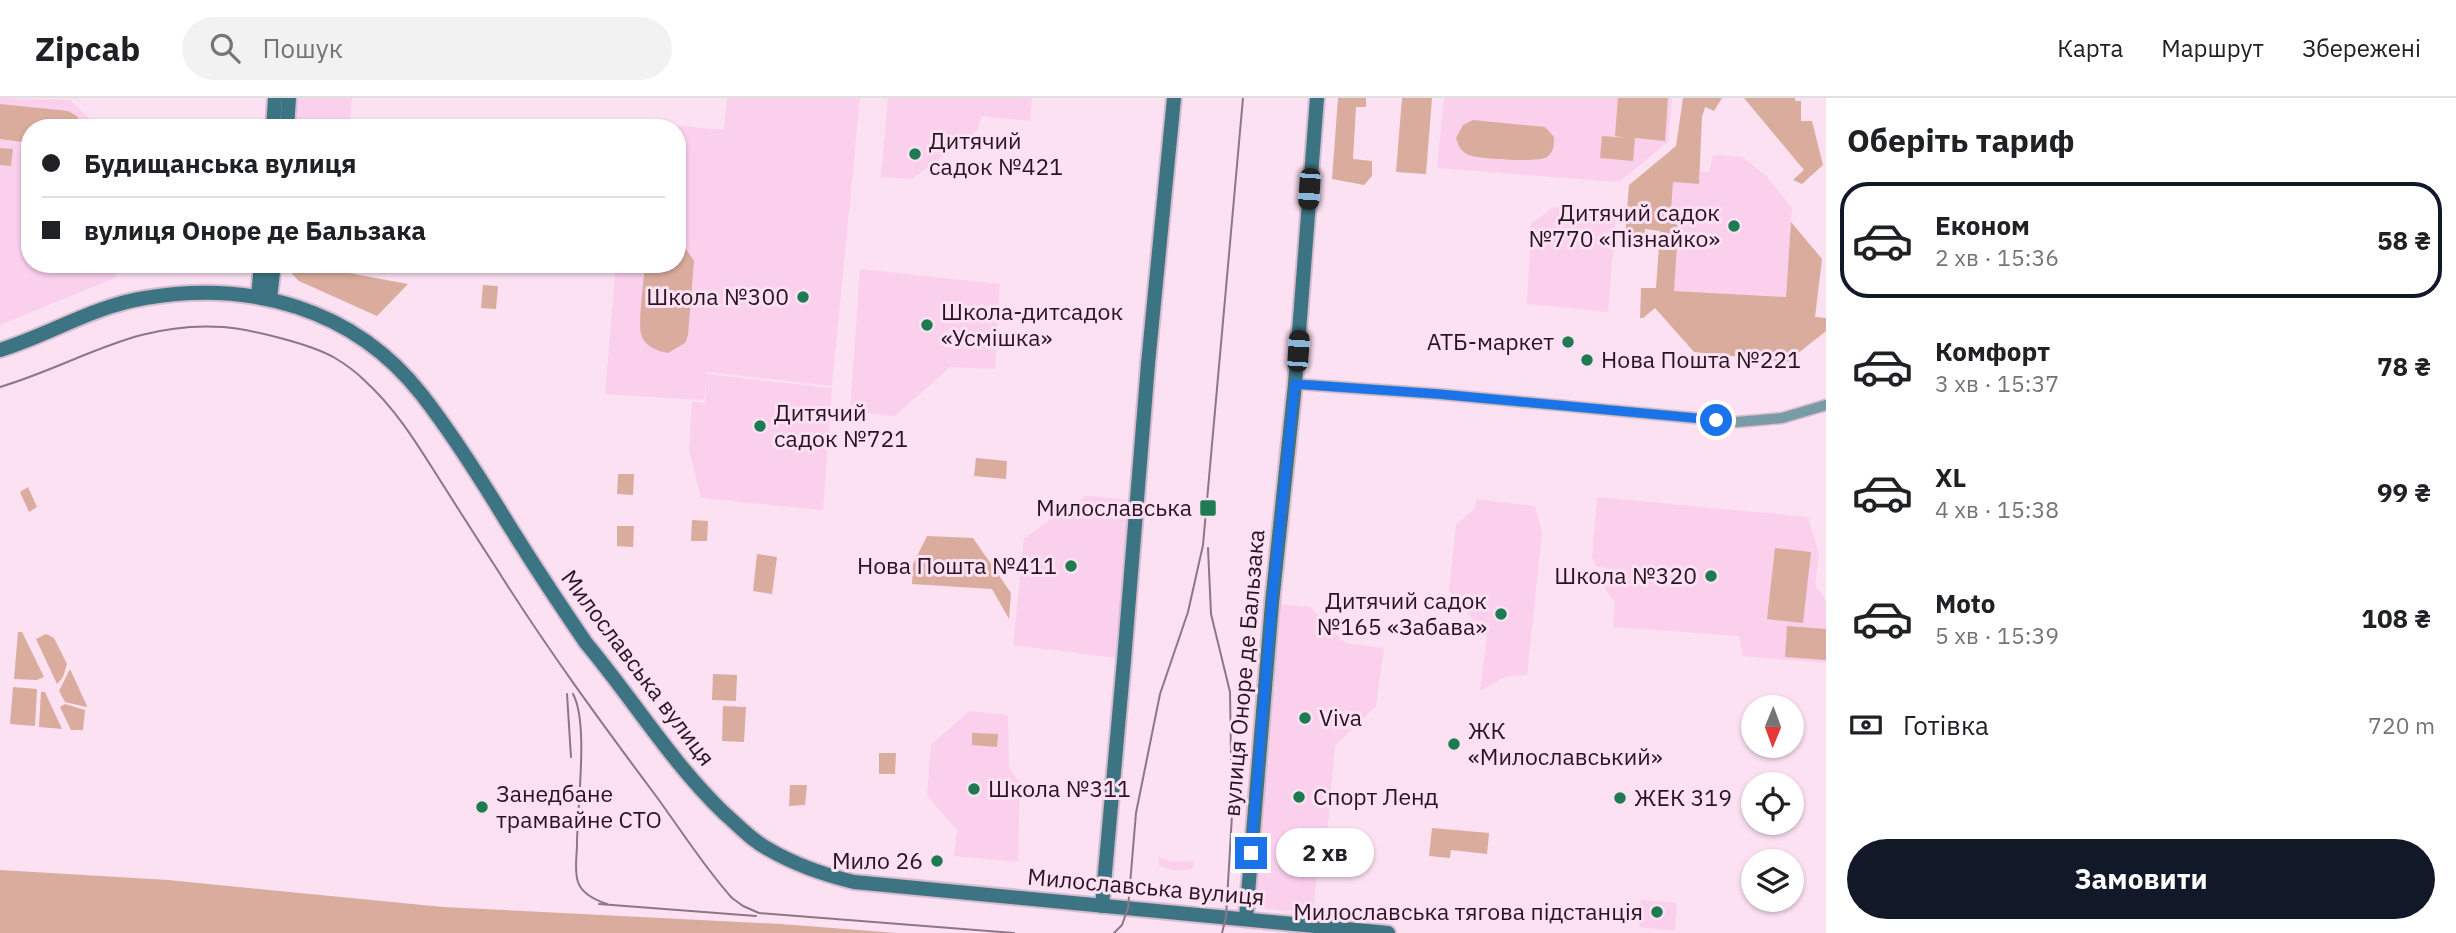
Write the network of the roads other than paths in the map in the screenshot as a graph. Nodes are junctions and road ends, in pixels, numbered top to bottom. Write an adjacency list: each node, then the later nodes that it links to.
1 (275, 98): 5 (street)
2 (289, 98): 6 (street)
3 (1174, 98): 13 (street)
4 (1317, 98): 11 (street, вулиця Оноре де Бальзака)
5 (274, 119)
6 (288, 119)
7 (262, 273): 9 (street)
8 (271, 273): 9 (street)
9 (264, 298): 10 (street, Милославська вулиця); 13 (street, Милославська вулиця)
10 (0, 350)
11 (1295, 384): 12 (street); 14 (street, вулиця Оноре де Бальзака)
12 (1826, 405)
13 (1101, 906): 14 (street, Милославська вулиця)
14 (1246, 918): 15 (street, Милославська вулиця)
15 (1388, 933)

